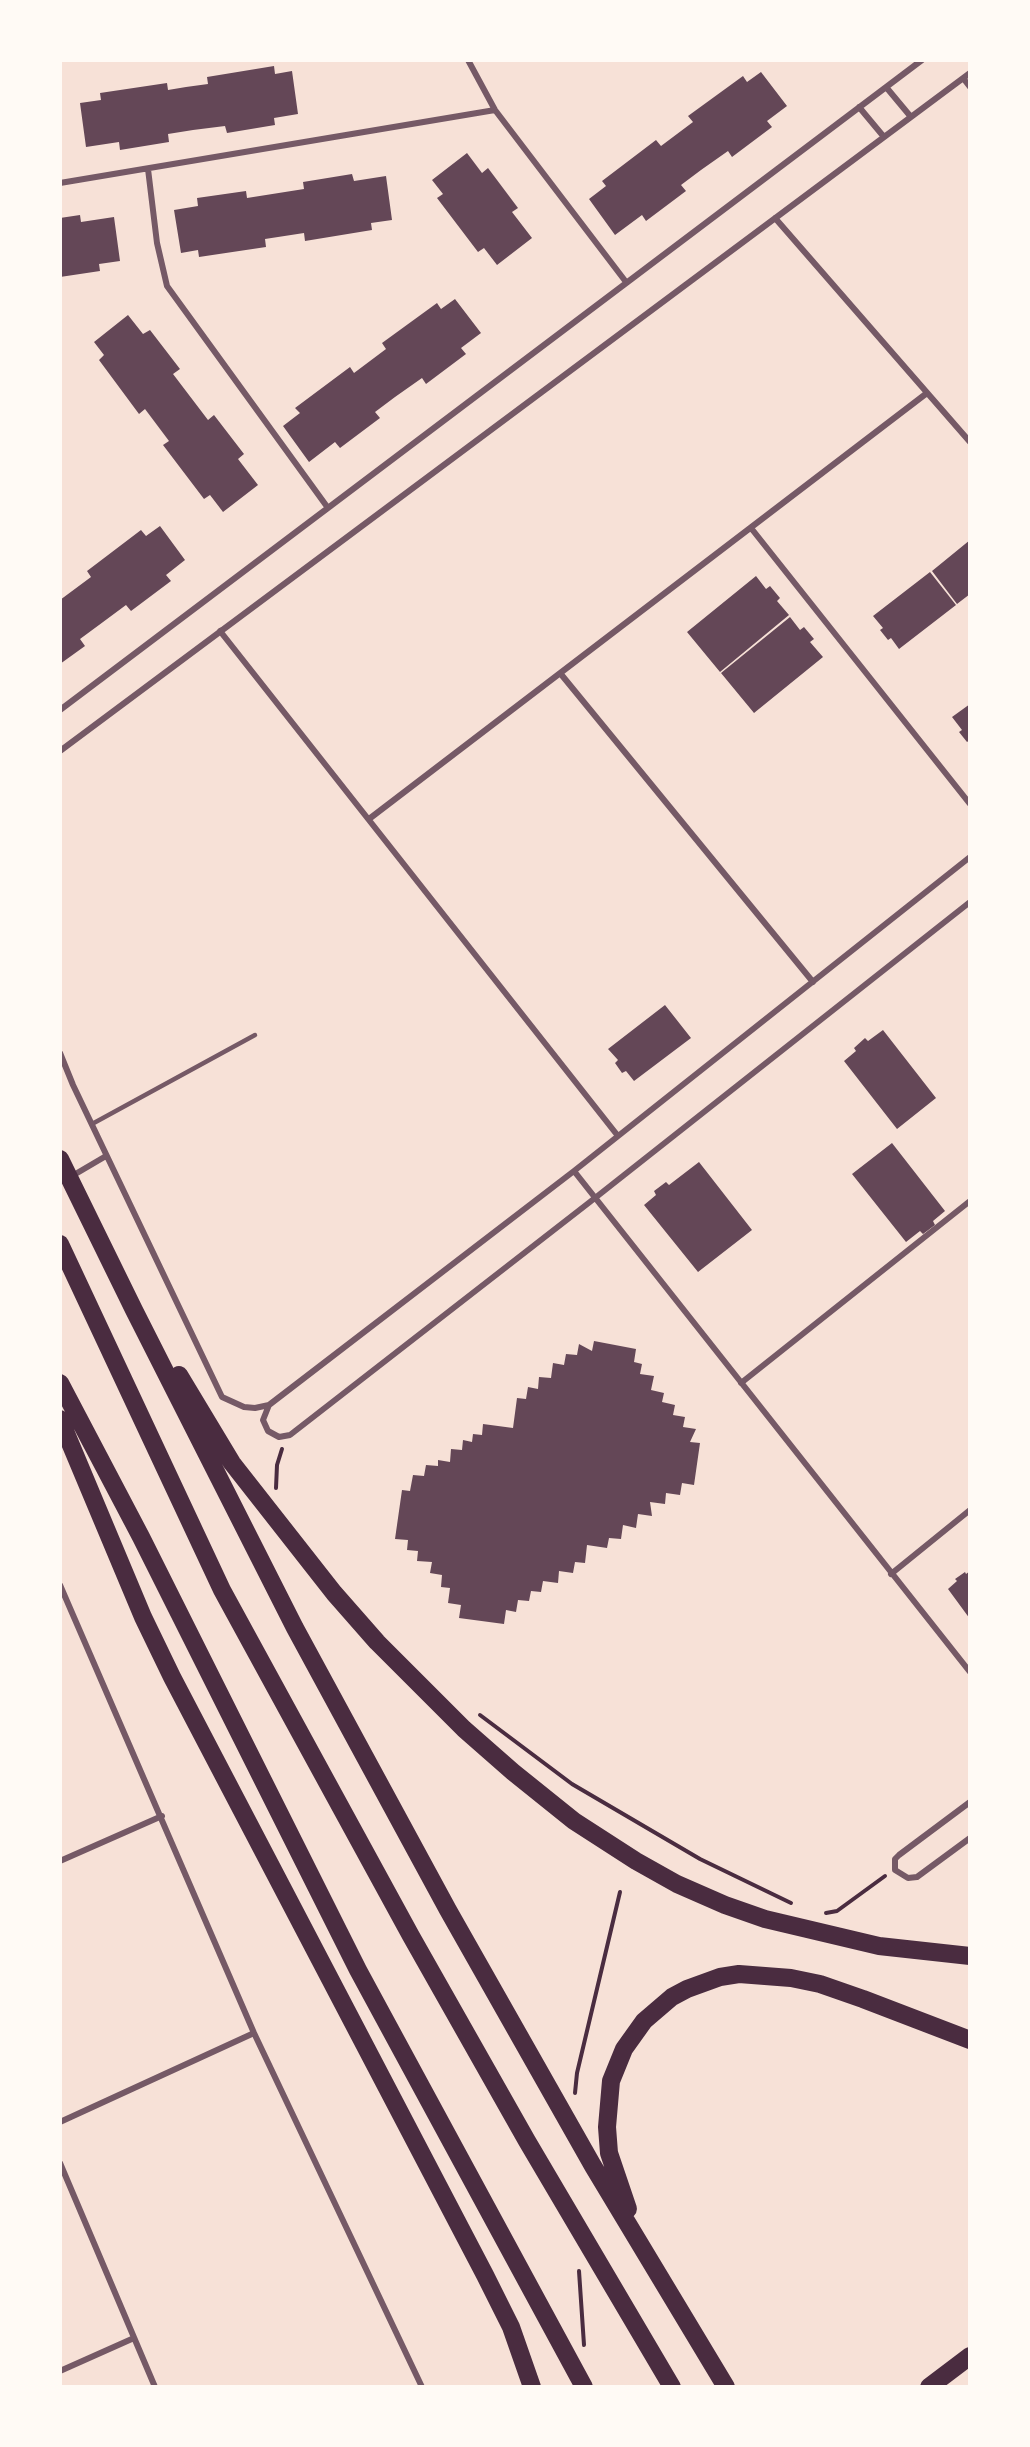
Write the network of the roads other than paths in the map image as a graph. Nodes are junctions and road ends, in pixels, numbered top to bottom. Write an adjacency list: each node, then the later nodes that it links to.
1 (468, 60): 8 (street)
2 (922, 60): 5 (street)
3 (970, 73): 4 (street)
4 (963, 78): 6 (street); 9 (street)
5 (886, 87): 7 (street); 9 (street)
6 (970, 87)
7 (859, 107): 10 (street); 14 (street)
8 (495, 110): 11 (street); 14 (street)
9 (911, 117): 10 (street)
10 (884, 137): 13 (street)
11 (148, 169): 12 (street); 17 (street)
12 (60, 183)
13 (775, 218): 15 (street); 19 (street)
14 (626, 282): 17 (street)
15 (927, 393): 16 (street); 18 (street)
16 (970, 442)
17 (328, 508): 21 (street)
18 (751, 528): 20 (street); 23 (street)
19 (220, 631): 22 (street); 24 (street)
20 (560, 674): 24 (street); 27 (street)
21 (60, 710)
22 (60, 751)
23 (970, 804)
24 (369, 819): 31 (street)
25 (970, 857): 27 (street)
26 (970, 902): 36 (street)
27 (813, 982): 31 (street)
28 (255, 1035): 30 (lane)
29 (60, 1053): 30 (street)
30 (92, 1124): 32 (street)
31 (618, 1136): 34 (street)
32 (106, 1156): 35 (street); 42 (street)
33 (60, 1159): 35 (highway)
34 (574, 1171): 36 (street); 42 (street)
35 (69, 1178): 39 (highway)
36 (595, 1198): 41 (street); 42 (street)
37 (970, 1201): 41 (street)
38 (60, 1244): 65 (highway)
39 (134, 1310): 52 (highway); 57 (highway)
40 (60, 1383): 64 (highway)
41 (741, 1383): 45 (street)
42 (269, 1405)
43 (60, 1419): 63 (highway)
44 (970, 1510): 45 (street)
45 (891, 1574): 47 (street)
46 (60, 1585): 49 (street)
47 (970, 1672)
48 (970, 1802): 50 (street)
49 (162, 1816): 51 (street); 53 (street)
50 (970, 1838)
51 (60, 1861)
52 (970, 1956)
53 (254, 2032): 55 (street); 62 (street)
54 (970, 2040): 57 (highway)
55 (60, 2122)
56 (60, 2163): 58 (street)
57 (649, 2261): 66 (highway)
58 (134, 2338): 60 (street); 61 (street)
59 (970, 2356): 67 (highway)
60 (60, 2371)
61 (155, 2387)
62 (422, 2387)
63 (532, 2387)
64 (584, 2387)
65 (672, 2387)
66 (726, 2387)
67 (929, 2387)

